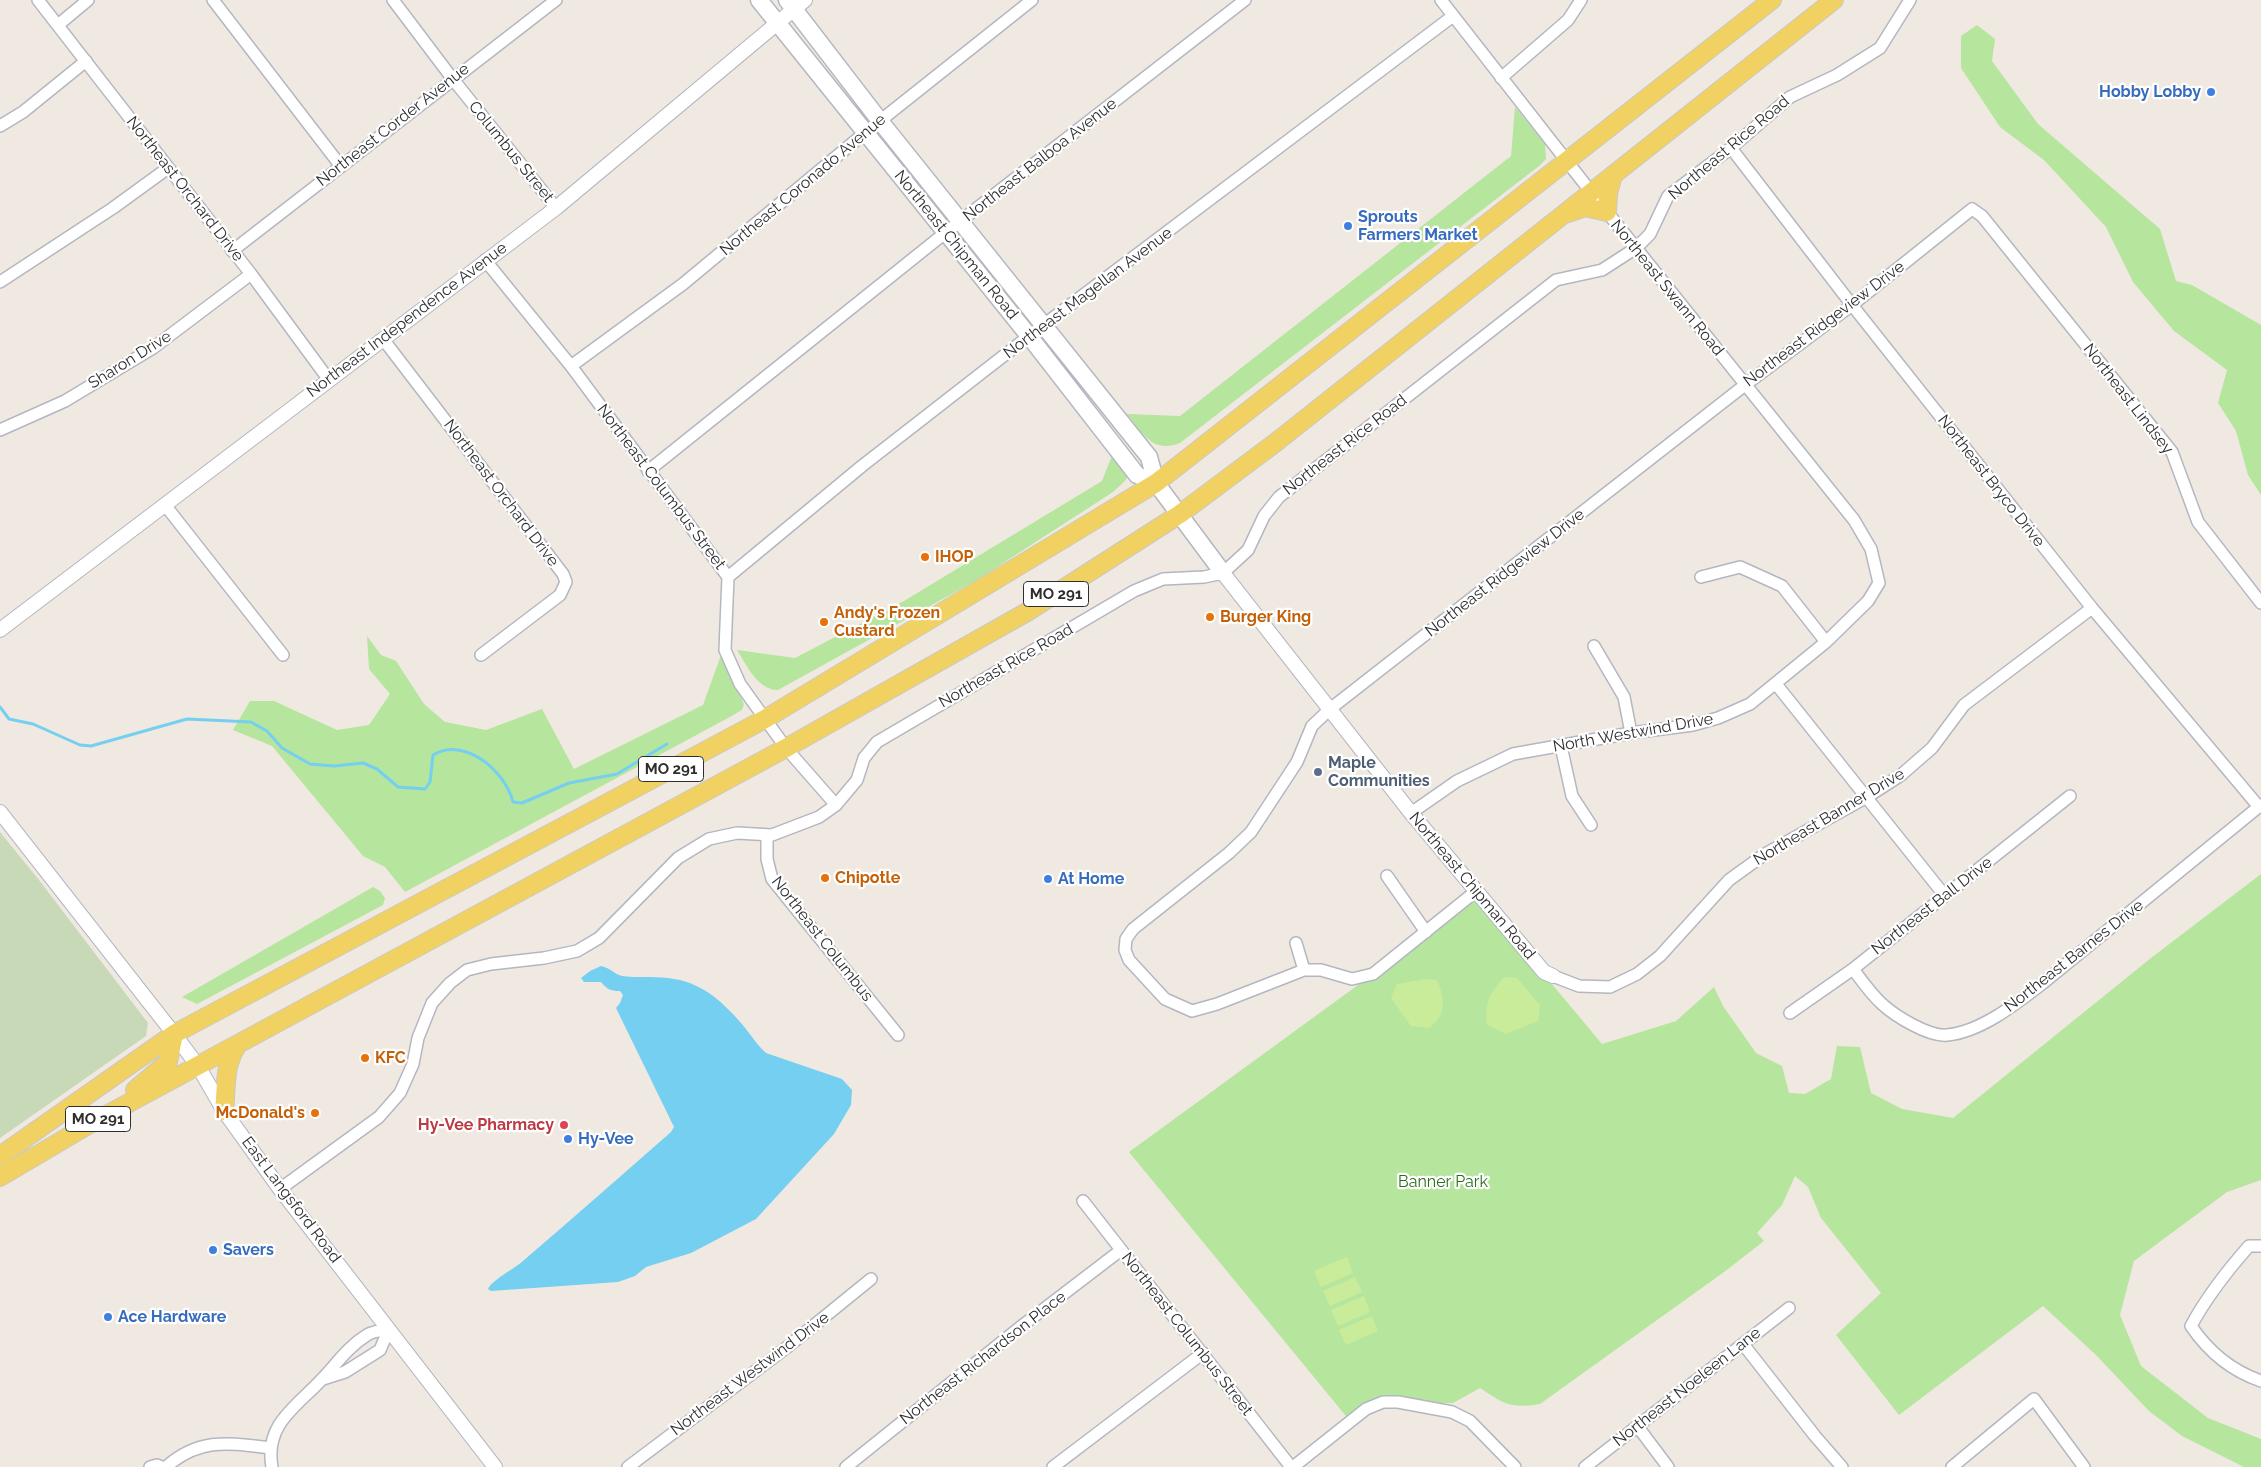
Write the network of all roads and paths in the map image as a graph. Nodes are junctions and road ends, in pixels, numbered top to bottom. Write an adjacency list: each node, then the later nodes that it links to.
1 (38, 0): 17 (street, Northeast Orchard Drive)
2 (88, 0): 17 (street)
3 (213, 0): 26 (street)
4 (393, 0): 19 (street, Columbus Street)
5 (556, 0): 19 (street, Northeast Corder Avenue)
6 (759, 0): 16 (main road, Northeast Chipman Road)
7 (1032, 0): 21 (street, Northeast Coronado Avenue)
8 (1246, 0): 34 (street, Northeast Balboa Avenue)
9 (1441, 0): 15 (street, Northeast Swann Road)
10 (1581, 0): 20 (street)
11 (1772, 0): 25 (main road, MO 291)
12 (1834, 0): 28 (main road, MO 291)
13 (1910, 0): 24 (street, Northeast Rice Road)
14 (796, 3): 16 (street, Northeast Independence Avenue); 21 (main road, Northeast Chipman Road)
15 (1453, 16): 20 (street, Northeast Swann Road); 42 (street, Northeast Magellan Avenue)
16 (776, 22): 23 (main road, Northeast Chipman Road); 30 (street, Northeast Independence Avenue)
17 (58, 25): 18 (street, Northeast Orchard Drive)
18 (86, 61): 22 (street); 27 (street, Northeast Orchard Drive)
19 (452, 78): 26 (street, Northeast Corder Avenue); 30 (street, Columbus Street)
20 (1501, 78): 25 (street, Northeast Swann Road)
21 (880, 120): 23 (street, Northeast Coronado Avenue); 34 (main road, Northeast Chipman Road)
22 (0, 126)
23 (866, 132): 35 (main road, Northeast Chipman Road); 45 (street, Northeast Coronado Avenue)
24 (1732, 148): 36 (street, Northeast Rice Road); 41 (street, Northeast Bryco Drive)
25 (1567, 162): 29 (street, Northeast Swann Road); 52 (main road, MO 291)
26 (340, 166): 37 (street, Northeast Corder Avenue)
27 (168, 168): 37 (street, Northeast Orchard Drive); 40 (street)
28 (1612, 175): 29 (main road, MO 291); 32 (main road)
29 (1591, 192): 32 (street, Northeast Swann Road); 33 (main road, MO 291)
30 (556, 208): 38 (street, Northeast Independence Avenue)
31 (1972, 209): 41 (street, Northeast Ridgeview Drive); 59 (street, Northeast Lindsey)
32 (1607, 212): 33 (main road); 36 (street, Northeast Swann Road)
33 (1563, 214): 54 (main road, MO 291)
34 (960, 222): 35 (street, Northeast Balboa Avenue); 42 (main road, Northeast Chipman Road)
35 (945, 233): 43 (main road, Northeast Chipman Road); 51 (street, Northeast Balboa Avenue)
36 (1636, 248): 47 (street, Northeast Swann Road); 55 (street, Northeast Rice Road)
37 (232, 251): 39 (street, Northeast Orchard Drive)
38 (485, 260): 44 (street, Northeast Independence Avenue); 45 (street, Northeast Columbus Street)
39 (251, 274): 46 (street, Northeast Orchard Drive); 50 (street, Sharon Drive)
40 (0, 282)
41 (1852, 305): 47 (street, Northeast Ridgeview Drive); 60 (street, Northeast Bryco Drive)
42 (1044, 325): 43 (street, Northeast Magellan Avenue); 48 (main road, Northeast Chipman Road)
43 (1029, 336): 49 (main road, Northeast Chipman Road); 56 (street, Northeast Magellan Avenue)
44 (383, 339): 46 (street, Northeast Independence Avenue); 65 (street, Northeast Orchard Drive)
45 (571, 366): 51 (street, Northeast Columbus Street)
46 (329, 380): 53 (street, Northeast Independence Avenue)
47 (1745, 385): 58 (street, Northeast Swann Road); 67 (street, Northeast Ridgeview Drive)
48 (1096, 390): 49 (main road); 52 (main road, Northeast Chipman Road)
49 (1082, 403): 52 (main road, Northeast Chipman Road)
50 (0, 430)
51 (648, 471): 56 (street, Northeast Columbus Street)
52 (1156, 483): 54 (main road, Northeast Chipman Road); 68 (main road, MO 291)
53 (165, 505): 61 (street, Northeast Independence Avenue); 64 (street)
54 (1180, 514): 55 (main road, Northeast Chipman Road); 71 (main road, MO 291)
55 (1223, 573): 67 (street, Northeast Chipman Road); 74 (street, Northeast Rice Road)
56 (728, 577): 68 (street, Northeast Columbus Street)
57 (1701, 577): 62 (street)
58 (1879, 583): 62 (street, North Westwind Drive)
59 (2261, 603)
60 (2092, 608): 73 (street, Northeast Banner Drive); 75 (street, Northeast Bryco Drive)
61 (0, 630)
62 (1826, 642): 66 (street, North Westwind Drive)
63 (1594, 646): 69 (street)
64 (283, 655)
65 (481, 655)
66 (1776, 684): 69 (street, North Westwind Drive); 73 (street)
67 (1330, 710): 77 (street, Northeast Chipman Road); 86 (street, Northeast Ridgeview Drive)
68 (765, 719): 71 (street, Northeast Columbus Street); 89 (main road, MO 291)
69 (1631, 733): 70 (street, North Westwind Drive)
70 (1561, 746): 77 (street, North Westwind Drive); 78 (street)
71 (786, 748): 74 (street, Northeast Columbus Street); 91 (main road, MO 291)
72 (2070, 796): 82 (street, Northeast Ball Drive)
73 (1867, 797): 82 (street); 87 (street, Northeast Banner Drive)
74 (836, 805): 79 (street, Northeast Rice Road)
75 (2260, 806): 85 (street, Northeast Barnes Drive)
76 (0, 812): 89 (street, East Langsford Road)
77 (1411, 813): 81 (street, Northeast Chipman Road)
78 (1591, 825)
79 (768, 835): 90 (street, Northeast Columbus); 97 (street, Northeast Rice Road)
80 (1387, 876): 83 (street)
81 (1475, 892): 83 (street); 87 (street, Northeast Chipman Road)
82 (1945, 896): 85 (street, Northeast Ball Drive)
83 (1426, 932): 86 (street)
84 (1296, 944): 86 (street)
85 (1853, 969): 88 (street, Northeast Ball Drive)
86 (1304, 970)
87 (1553, 976)
88 (1790, 1013)
89 (174, 1034): 92 (street, East Langsford Road); 94 (main road); 95 (main road, MO 291)
90 (898, 1035)
91 (238, 1044): 92 (main road, MO 291); 93 (main road)
92 (198, 1066): 93 (street, East Langsford Road); 94 (main road, MO 291)
93 (224, 1112): 97 (street, East Langsford Road)
94 (88, 1125): 96 (main road, MO 291)
95 (0, 1156)
96 (0, 1177)
97 (280, 1189): 103 (street, East Langsford Road)
98 (1083, 1201): 100 (street, Northeast Columbus Street)
99 (2261, 1246): 107 (street)
100 (1121, 1250): 105 (street, Northeast Columbus Street); 116 (street, Northeast Richardson Place)
101 (871, 1279): 115 (street, Northeast Westwind Drive)
102 (1789, 1308): 104 (street, Northeast Noeleen Lane)
103 (389, 1329): 106 (street); 106 (street); 114 (street, East Langsford Road)
104 (1743, 1344): 108 (street, Northeast Noeleen Lane); 122 (street)
105 (1203, 1353): 117 (street); 118 (street, Northeast Columbus Street)
106 (323, 1378): 109 (street)
107 (2261, 1380)
108 (1638, 1427): 120 (street, Northeast Noeleen Lane); 121 (street)
109 (270, 1448): 112 (street); 113 (street)
110 (150, 1467): 111 (street)
111 (162, 1467)
112 (166, 1467)
113 (272, 1467)
114 (495, 1467)
115 (628, 1467)
116 (846, 1467)
117 (1053, 1467)
118 (1292, 1467): 119 (street)
119 (1515, 1467)
120 (1585, 1467)
121 (1668, 1467)
122 (1842, 1467)
123 (1952, 1467): 124 (street)
124 (2084, 1467)

